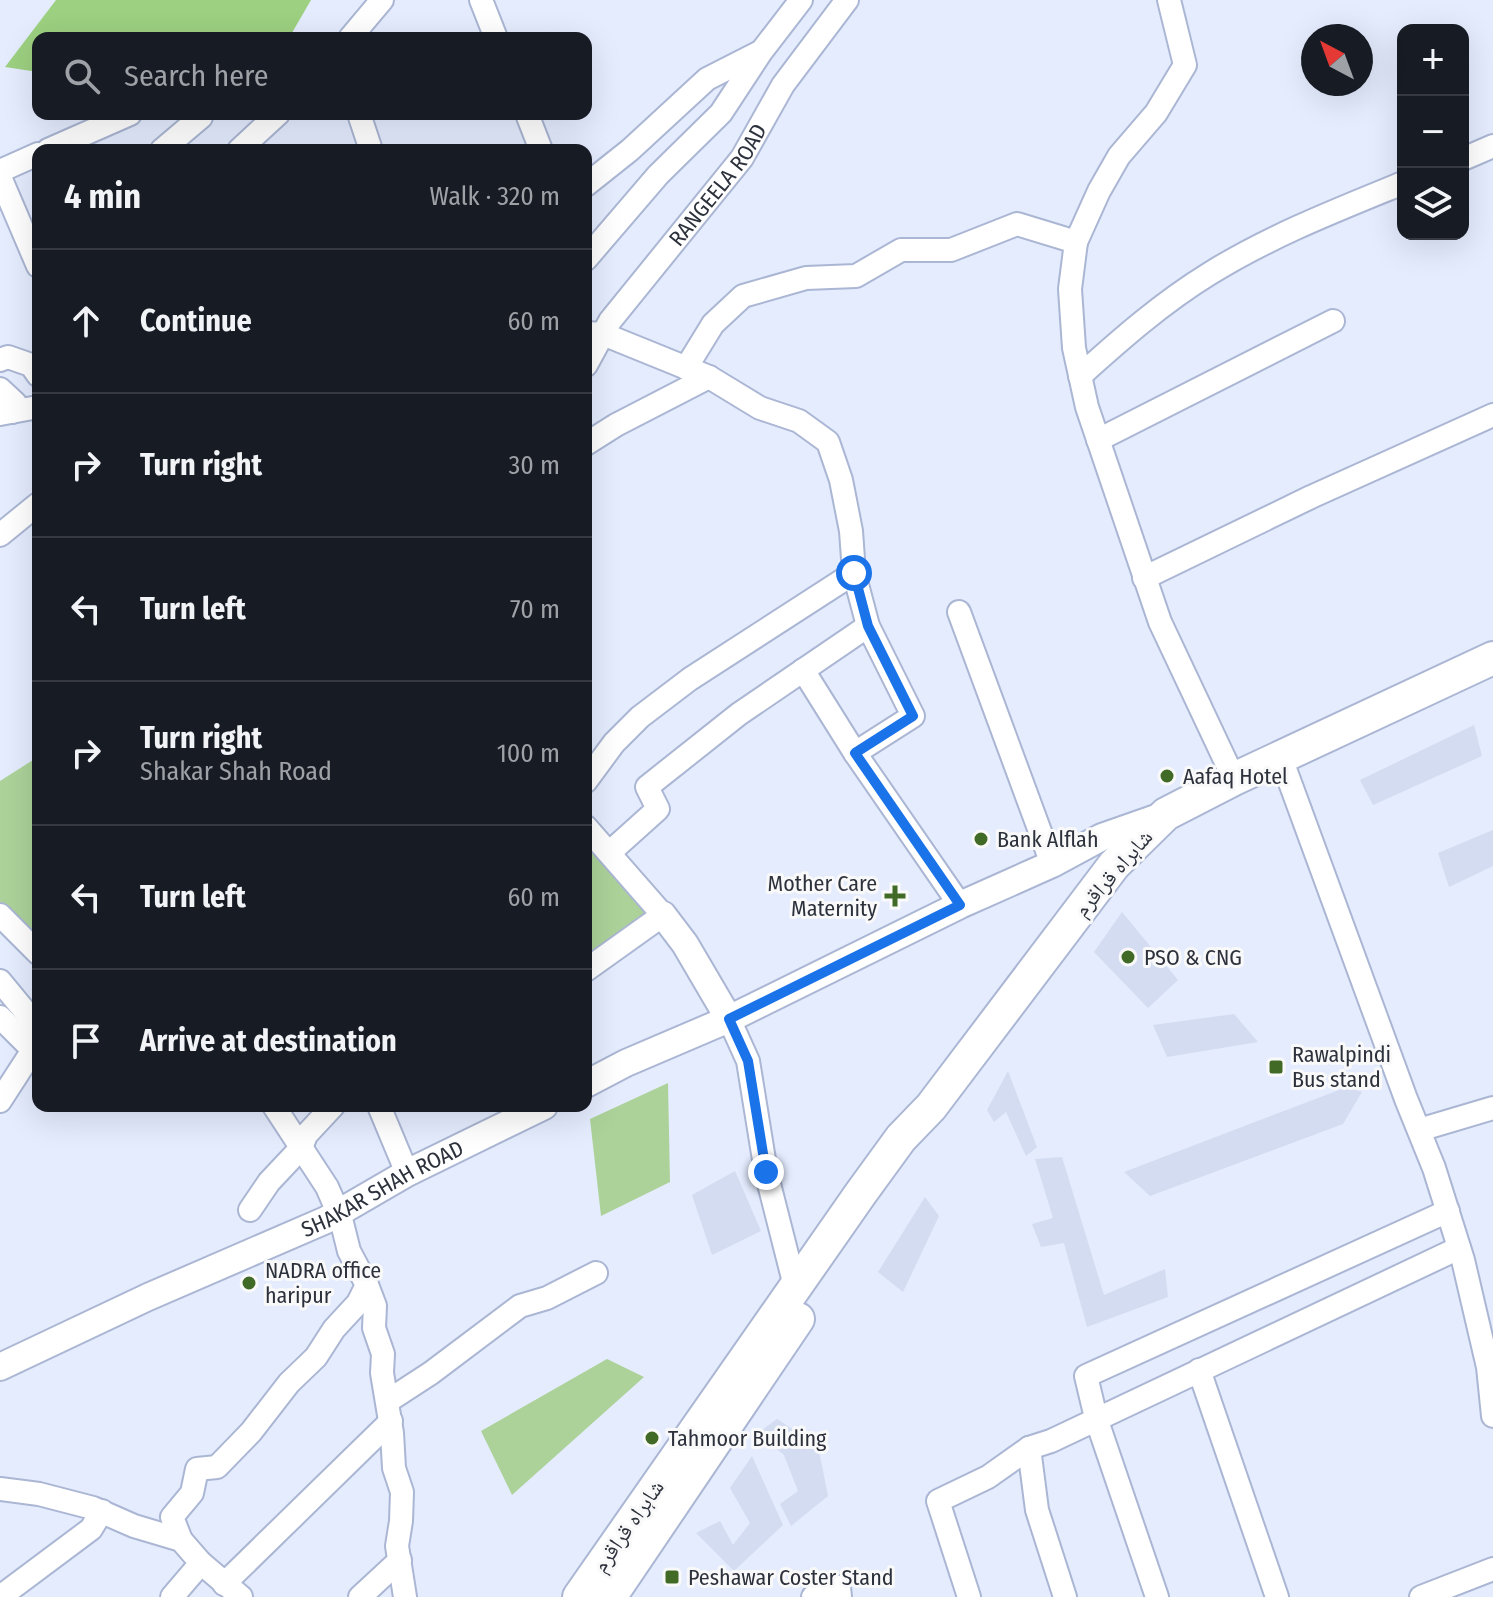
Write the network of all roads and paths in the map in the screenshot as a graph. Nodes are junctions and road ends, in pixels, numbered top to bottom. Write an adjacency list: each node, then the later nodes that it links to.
1 (382, 0): 6 (street)
2 (481, 0): 7 (street)
3 (801, 0): 8 (street)
4 (847, 0): 30 (street, RANGEELA ROAD)
5 (1169, 0): 27 (street)
6 (355, 32)
7 (494, 32)
8 (761, 52): 23 (street); 28 (street)
9 (116, 120): 14 (street)
10 (197, 120): 15 (street)
11 (272, 120): 16 (street)
12 (361, 120): 17 (street)
13 (529, 120): 18 (street)
14 (62, 144)
15 (169, 144)
16 (246, 144)
17 (369, 144)
18 (539, 144)
19 (1493, 146): 20 (street)
20 (1469, 156)
21 (32, 157): 22 (street)
22 (0, 174): 25 (street)
23 (592, 180)
24 (1397, 186): 34 (street)
25 (5, 199): 26 (street)
26 (28, 218)
27 (1076, 242): 33 (street); 34 (street)
28 (592, 252)
29 (1333, 321): 41 (street)
30 (594, 334): 33 (street)
31 (0, 360): 32 (street)
32 (32, 366)
33 (686, 368): 35 (street)
34 (1080, 376): 41 (street)
35 (709, 377): 40 (street); 44 (street)
36 (0, 389): 38 (street)
37 (32, 408): 38 (street)
38 (6, 413)
39 (1493, 415): 45 (street)
40 (592, 440)
41 (1098, 440): 45 (street)
42 (32, 509): 43 (street)
43 (0, 535)
44 (854, 573): 47 (street); 52 (street)
45 (1144, 578): 53 (street)
46 (959, 612): 57 (street)
47 (868, 626): 49 (street); 50 (street)
48 (1493, 658): 51 (highway, شاہراہ قراقرم)
49 (803, 670): 50 (street); 56 (street)
50 (855, 753): 58 (street)
51 (1281, 758): 53 (highway, شاہراہ قراقرم); 75 (street)
52 (592, 773)
53 (1234, 779): 54 (highway, شاہراہ قراقرم)
54 (1166, 814): 57 (main road); 69 (highway, شاہراہ قراقرم)
55 (592, 834): 56 (street)
56 (609, 853): 60 (street)
57 (1052, 864): 58 (main road)
58 (960, 905): 65 (main road)
59 (0, 915): 61 (street)
60 (663, 915): 62 (street); 65 (main road)
61 (32, 947)
62 (592, 966)
63 (0, 981): 66 (street)
64 (0, 1017): 67 (street)
65 (729, 1019): 68 (main road); 84 (street)
66 (32, 1020)
67 (16, 1073)
68 (592, 1081)
69 (931, 1107): 84 (highway, شاہراہ قراقرم); 103 (highway, شاہراہ قراقرم)
70 (1493, 1108): 75 (street)
71 (278, 1112): 76 (street)
72 (327, 1112): 76 (street)
73 (382, 1112): 77 (street)
74 (532, 1112): 77 (main road, SHAKAR SHAH ROAD)
75 (1419, 1130): 79 (street)
76 (301, 1148): 78 (street); 80 (street)
77 (407, 1173): 80 (main road, SHAKAR SHAH ROAD)
78 (250, 1210)
79 (1448, 1211): 81 (street); 89 (street)
80 (339, 1213): 83 (street); 85 (main road, SHAKAR SHAH ROAD)
81 (1459, 1248): 86 (street); 88 (street)
82 (596, 1273): 87 (street)
83 (367, 1285): 87 (street); 93 (street)
84 (795, 1286): 102 (highway, شاہراہ قراقرم)
85 (0, 1367)
86 (1199, 1370): 89 (street); 109 (street)
87 (389, 1411): 94 (street); 97 (street)
88 (1493, 1416)
89 (1096, 1418): 90 (street); 108 (street)
90 (1029, 1448): 106 (street); 107 (street)
91 (0, 1489): 92 (street)
92 (102, 1511): 93 (street); 98 (street)
93 (181, 1540): 95 (street)
94 (400, 1560): 100 (street); 101 (street)
95 (201, 1563): 97 (street); 99 (street)
96 (1493, 1569): 110 (street)
97 (233, 1591)
98 (0, 1597)
99 (172, 1597)
100 (360, 1597)
101 (405, 1597)
102 (579, 1597)
103 (610, 1597)
104 (813, 1597): 105 (street)
105 (840, 1597)
106 (969, 1597)
107 (1065, 1597)
108 (1157, 1597)
109 (1277, 1597)
110 (1421, 1597)

